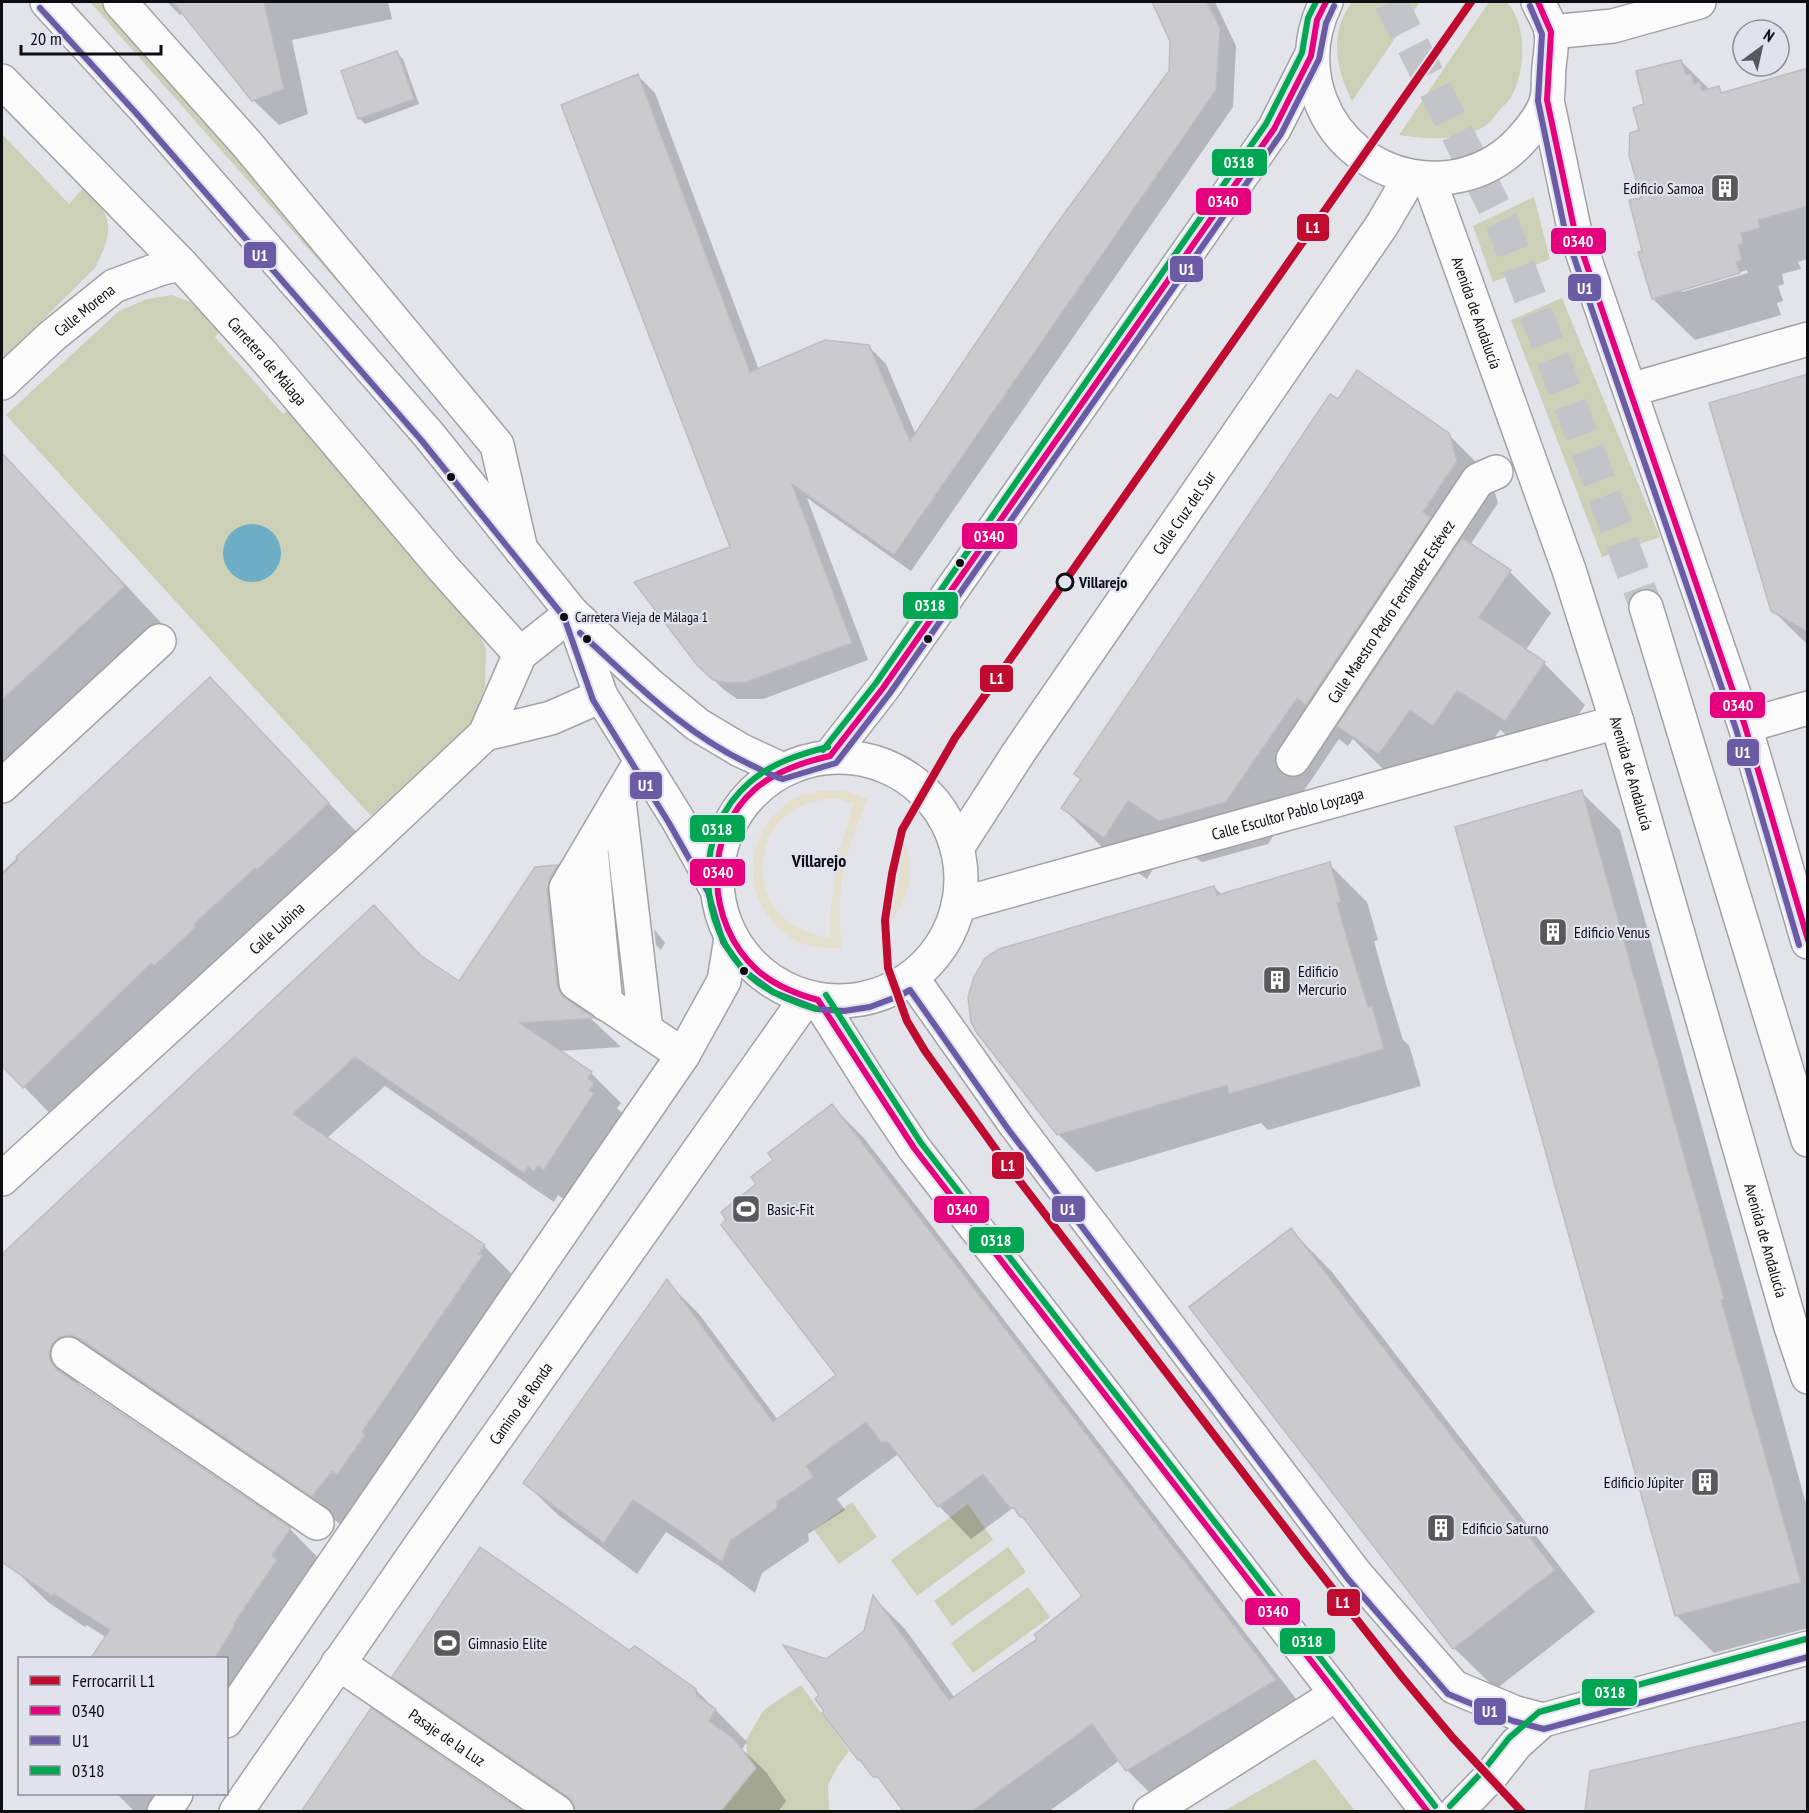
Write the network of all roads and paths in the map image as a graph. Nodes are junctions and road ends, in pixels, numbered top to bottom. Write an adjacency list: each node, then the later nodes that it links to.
1 (47, 2): 17 (main road)
2 (120, 2): 17 (main road)
3 (1538, 2): 7 (main road)
4 (1699, 2): 6 (main road)
5 (1317, 8): 8 (main road)
6 (1648, 10): 7 (main road)
7 (1551, 32): 10 (main road)
8 (1311, 56): 11 (main road); 27 (main road)
9 (2, 81): 12 (main road, Carretera de Málaga)
10 (1547, 100): 11 (main road); 15 (main road)
11 (1419, 178): 24 (main road, Avenida de Andalucía); 33 (main road, Calle Cruz del Sur)
12 (181, 264): 14 (main road, Calle Morena); 21 (main road, Carretera de Málaga)
13 (1808, 339): 15 (main road)
14 (2, 384)
15 (1630, 390): 25 (main road)
16 (1496, 472): 28 (main road, Calle Maestro Pedro Fernández Estévez)
17 (521, 550): 19 (main road)
18 (1646, 607): 42 (main road)
19 (572, 613): 21 (main road); 22 (main road); 30 (main road)
20 (159, 640): 31 (main road)
21 (520, 654): 26 (main road, Calle Lubina)
22 (600, 696): 26 (main road); 29 (main road)
23 (1808, 708): 25 (main road)
24 (1617, 722): 35 (main road, Calle Escultor Pablo Loyzaga); 45 (main road, Avenida de Andalucía)
25 (1745, 726): 37 (main road)
26 (485, 734): 43 (main road, Calle Lubina)
27 (830, 756): 30 (main road); 33 (main road)
28 (1293, 759)
29 (641, 761): 32 (main road); 34 (main road)
30 (783, 770): 34 (main road)
31 (2, 786)
32 (619, 801): 40 (main road); 40 (main road)
33 (957, 848): 35 (main road)
34 (716, 888): 36 (main road)
35 (958, 905): 38 (main road)
36 (731, 938): 39 (main road); 41 (main road)
37 (1808, 942)
38 (912, 978): 39 (main road); 51 (main road)
39 (812, 999): 48 (main road, Camino de Ronda); 49 (main road)
40 (646, 1030): 41 (main road)
41 (684, 1055): 50 (main road)
42 (1808, 1140)
43 (2, 1179)
44 (68, 1354): 46 (main road)
45 (1808, 1377)
46 (317, 1523)
47 (1808, 1648): 51 (main road)
48 (338, 1663): 54 (main road, Camino de Ronda); 55 (main road, Pasaje de la Luz)
49 (1337, 1694): 56 (main road); 57 (main road)
50 (228, 1718)
51 (1544, 1720): 58 (main road)
52 (175, 1795): 53 (main road)
53 (164, 1812)
54 (236, 1812)
55 (557, 1812)
56 (1150, 1812)
57 (1428, 1812)
58 (1456, 1812)

